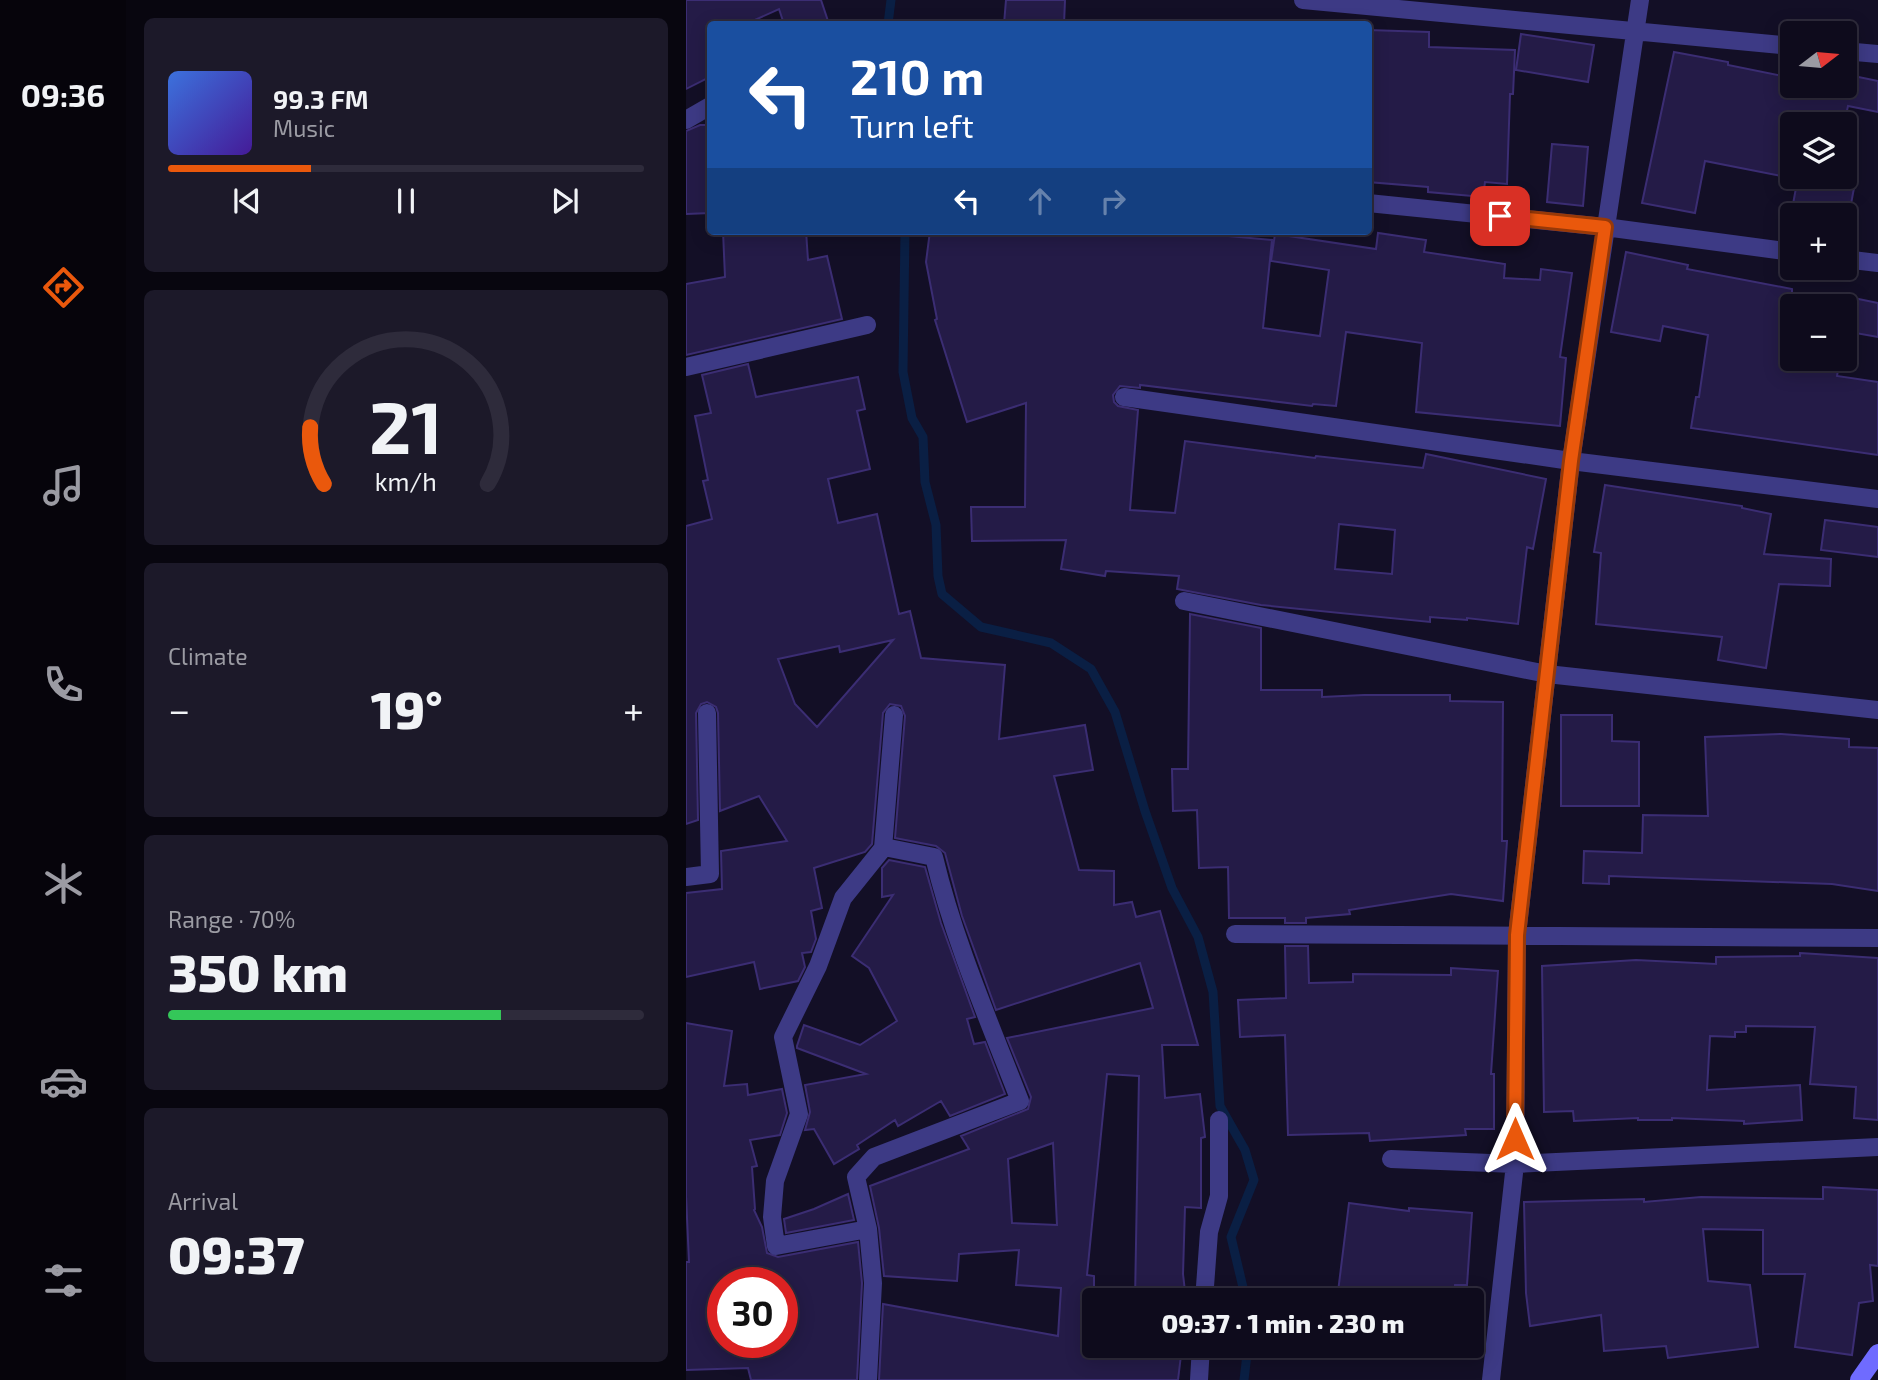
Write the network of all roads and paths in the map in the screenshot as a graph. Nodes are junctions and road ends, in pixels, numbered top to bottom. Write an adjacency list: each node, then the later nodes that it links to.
1 (1303, 0): 3 (street)
2 (1640, 0): 3 (street)
3 (1636, 30): 4 (street); 10 (street)
4 (1780, 45)
5 (1857, 52): 6 (street)
6 (1878, 54)
7 (707, 108): 8 (street)
8 (686, 120)
9 (1372, 203): 10 (street)
10 (1605, 227): 11 (street); 17 (street)
11 (1780, 250)
12 (1857, 261): 13 (street)
13 (1878, 263)
14 (867, 325): 15 (street)
15 (686, 367)
16 (1124, 397): 17 (street)
17 (1571, 461): 18 (street); 20 (street)
18 (1878, 499)
19 (1184, 601): 20 (street)
20 (1547, 674): 21 (street); 27 (street)
21 (1878, 710)
22 (707, 713): 25 (street)
23 (894, 715): 24 (street)
24 (883, 848): 33 (street); 33 (street)
25 (686, 877)
26 (1235, 934): 27 (street)
27 (1517, 935): 28 (street); 32 (street)
28 (1878, 938)
29 (1219, 1120): 34 (street)
30 (1878, 1147): 32 (street)
31 (1391, 1159): 32 (street)
32 (1515, 1164): 39 (street)
33 (868, 1229): 37 (street)
34 (1205, 1288)
35 (1878, 1353): 40 (street)
36 (1200, 1358): 38 (street)
37 (868, 1380)
38 (1199, 1380)
39 (1491, 1380)
40 (1859, 1380)

